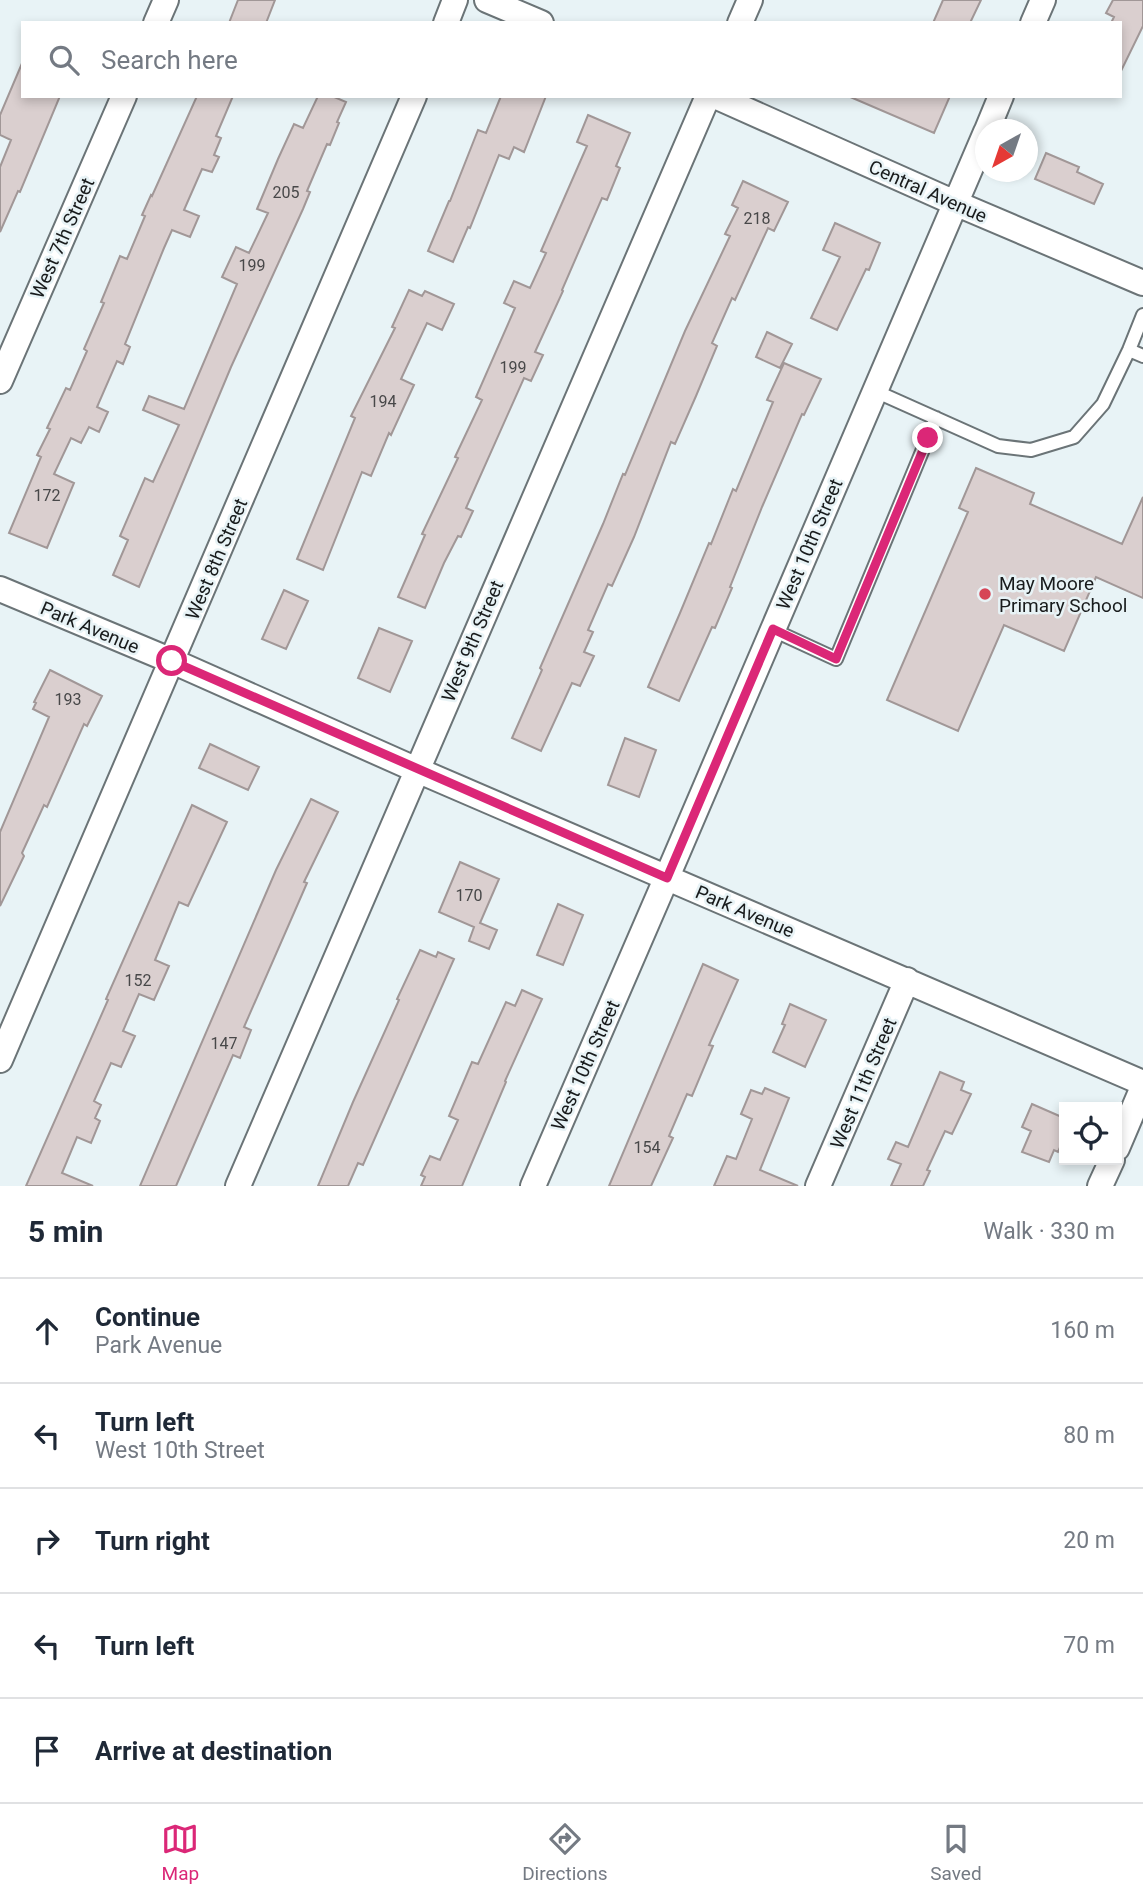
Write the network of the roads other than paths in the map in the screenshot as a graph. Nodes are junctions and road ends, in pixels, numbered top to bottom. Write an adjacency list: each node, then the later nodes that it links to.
1 (166, 0): 6 (street)
2 (456, 0): 7 (street)
3 (487, 0): 8 (street)
4 (750, 0): 9 (street)
5 (1043, 0): 10 (street)
6 (157, 21)
7 (447, 21)
8 (536, 21)
9 (741, 21)
10 (1034, 21)
11 (123, 98): 23 (street, West 7th Street)
12 (413, 98): 28 (street, West 8th Street)
13 (707, 98): 29 (street, West 9th Street)
14 (719, 98): 18 (street, Central Avenue)
15 (1000, 98): 16 (street, West 10th Street)
16 (991, 119)
17 (975, 156): 18 (street, West 10th Street)
18 (954, 204): 19 (street, Central Avenue); 24 (street, West 10th Street)
19 (1143, 283)
20 (1143, 315): 21 (lane)
21 (1129, 350): 22 (lane); 25 (lane)
22 (1143, 356)
23 (0, 381)
24 (875, 391): 25 (lane); 27 (street, West 10th Street)
25 (936, 418): 27 (lane)
26 (0, 589): 28 (street, Park Avenue)
27 (773, 629): 30 (street, West 10th Street)
28 (172, 661): 29 (street, Park Avenue); 32 (street, West 8th Street)
29 (417, 769): 30 (street, Park Avenue); 36 (street, West 9th Street)
30 (667, 878): 31 (street, Park Avenue); 37 (street, West 10th Street)
31 (907, 980): 33 (street, Park Avenue); 38 (street, West 11th Street)
32 (0, 1060)
33 (1143, 1085): 34 (street)
34 (1122, 1136)
35 (1110, 1165): 39 (street)
36 (238, 1186)
37 (533, 1186)
38 (818, 1186)
39 (1100, 1186)

